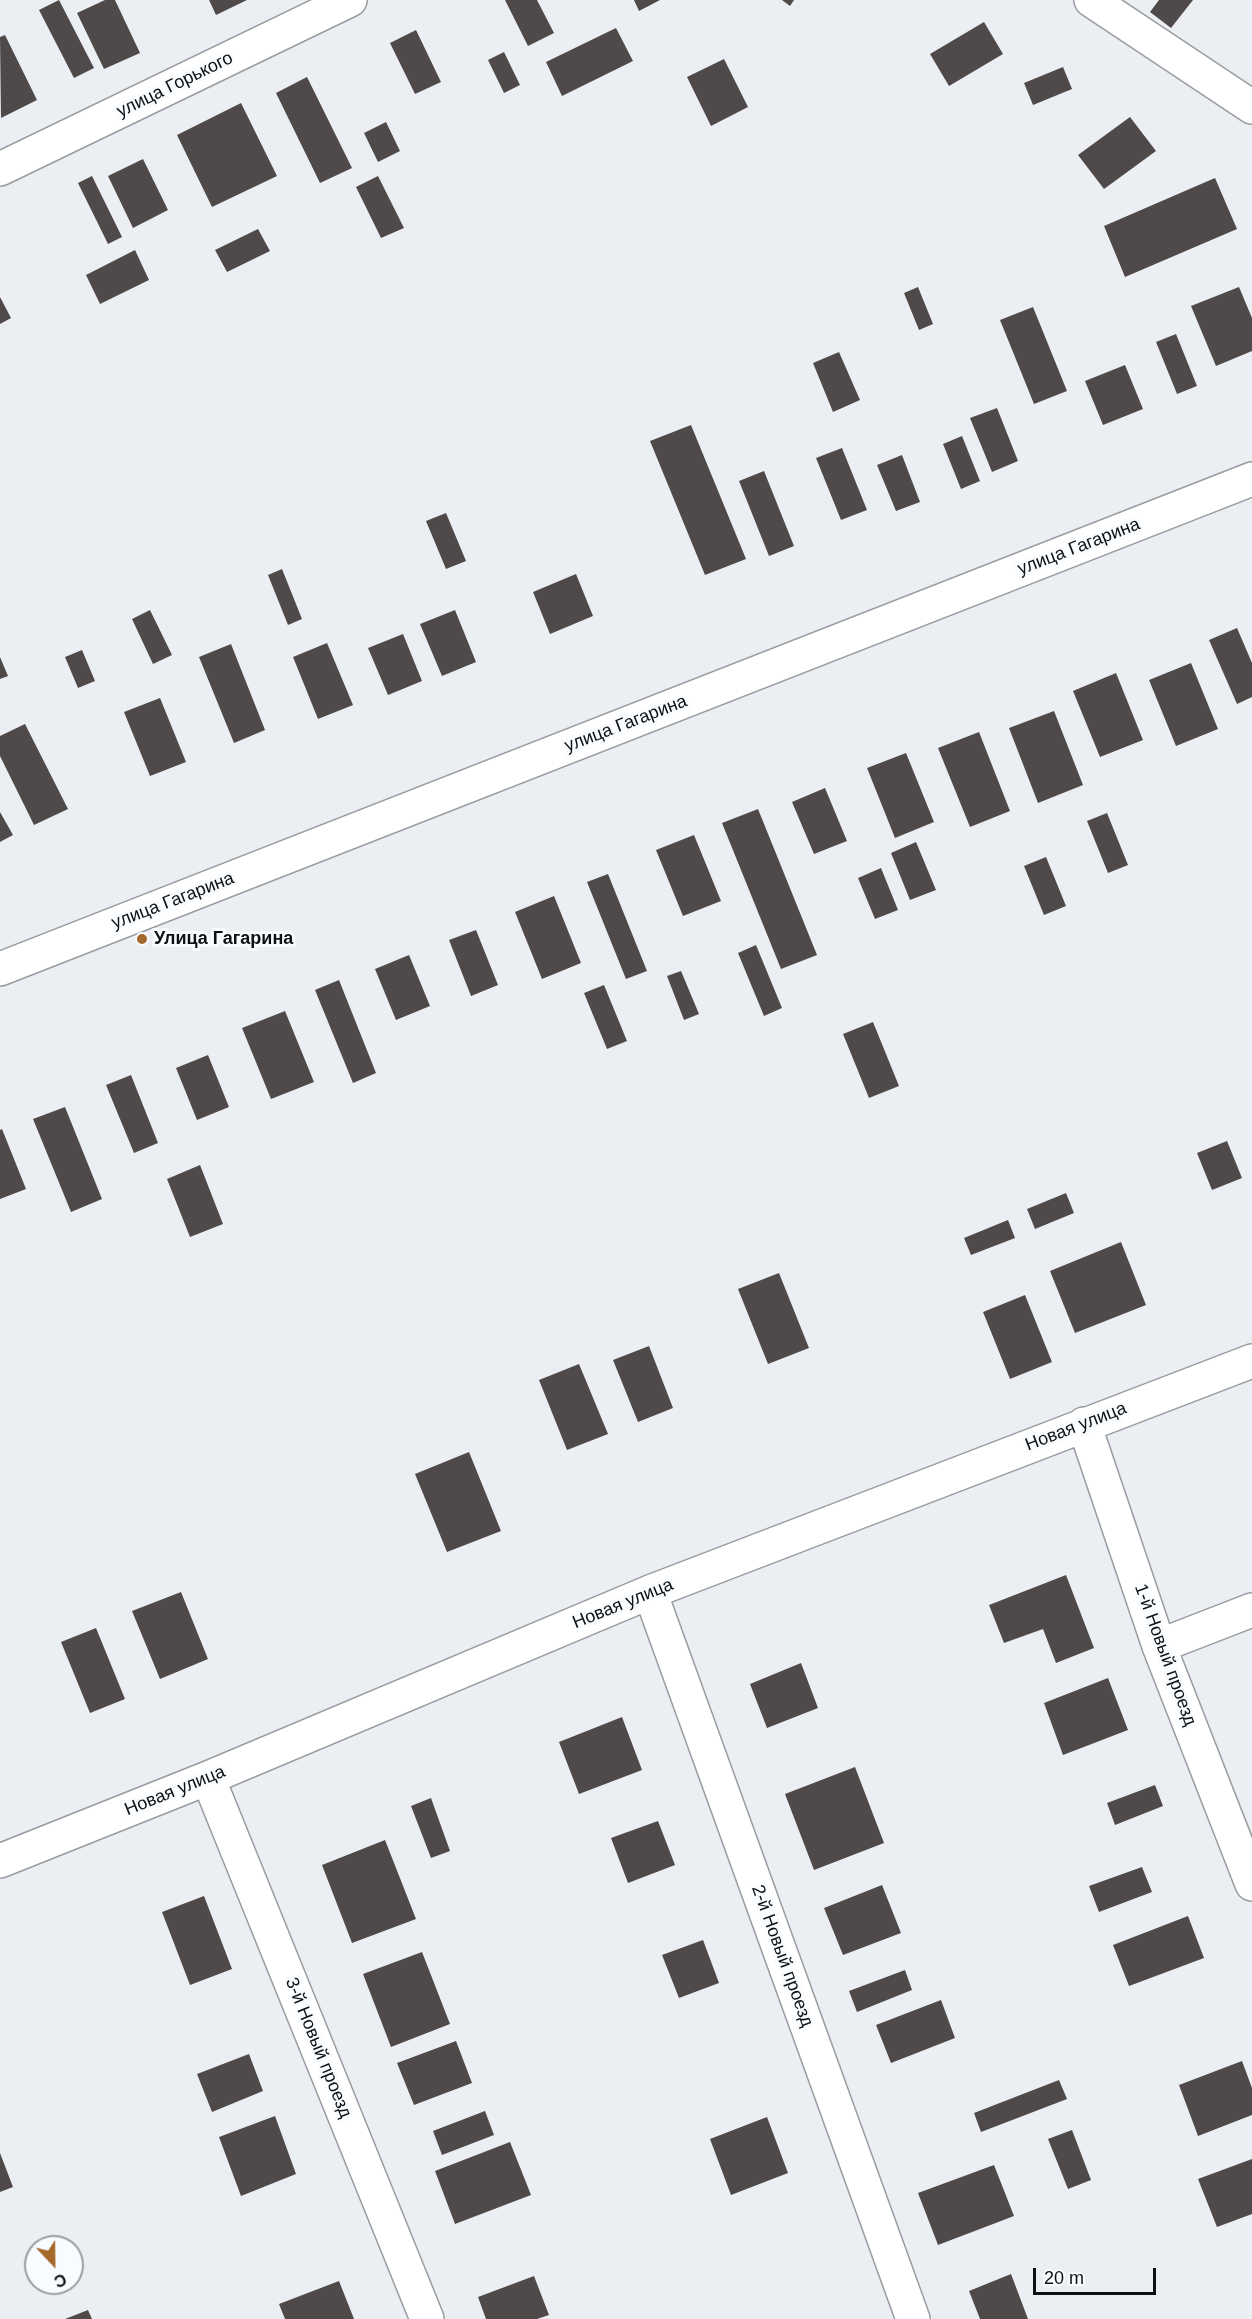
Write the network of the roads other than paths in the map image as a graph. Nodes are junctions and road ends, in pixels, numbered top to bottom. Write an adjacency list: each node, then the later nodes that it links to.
1 (350, 0): 4 (street, улица Горького)
2 (1091, 0): 3 (street)
3 (1252, 107)
4 (0, 169)
5 (1252, 479): 6 (street, улица Гагарина)
6 (0, 969)
7 (1252, 1360): 8 (street, Новая улица)
8 (1084, 1424): 9 (street, Новая улица); 11 (street, 1-й Новый проезд)
9 (650, 1592): 12 (street, Новая улица); 17 (street, 2-й Новый проезд)
10 (1252, 1610): 11 (street)
11 (1159, 1646): 13 (street, 1-й Новый проезд)
12 (208, 1778): 14 (street, Новая улица); 16 (street, 3-й Новый проезд)
13 (1245, 1844): 15 (street, 1-й Новый проезд)
14 (0, 1861)
15 (1252, 1884)
16 (427, 2319)
17 (913, 2319)

